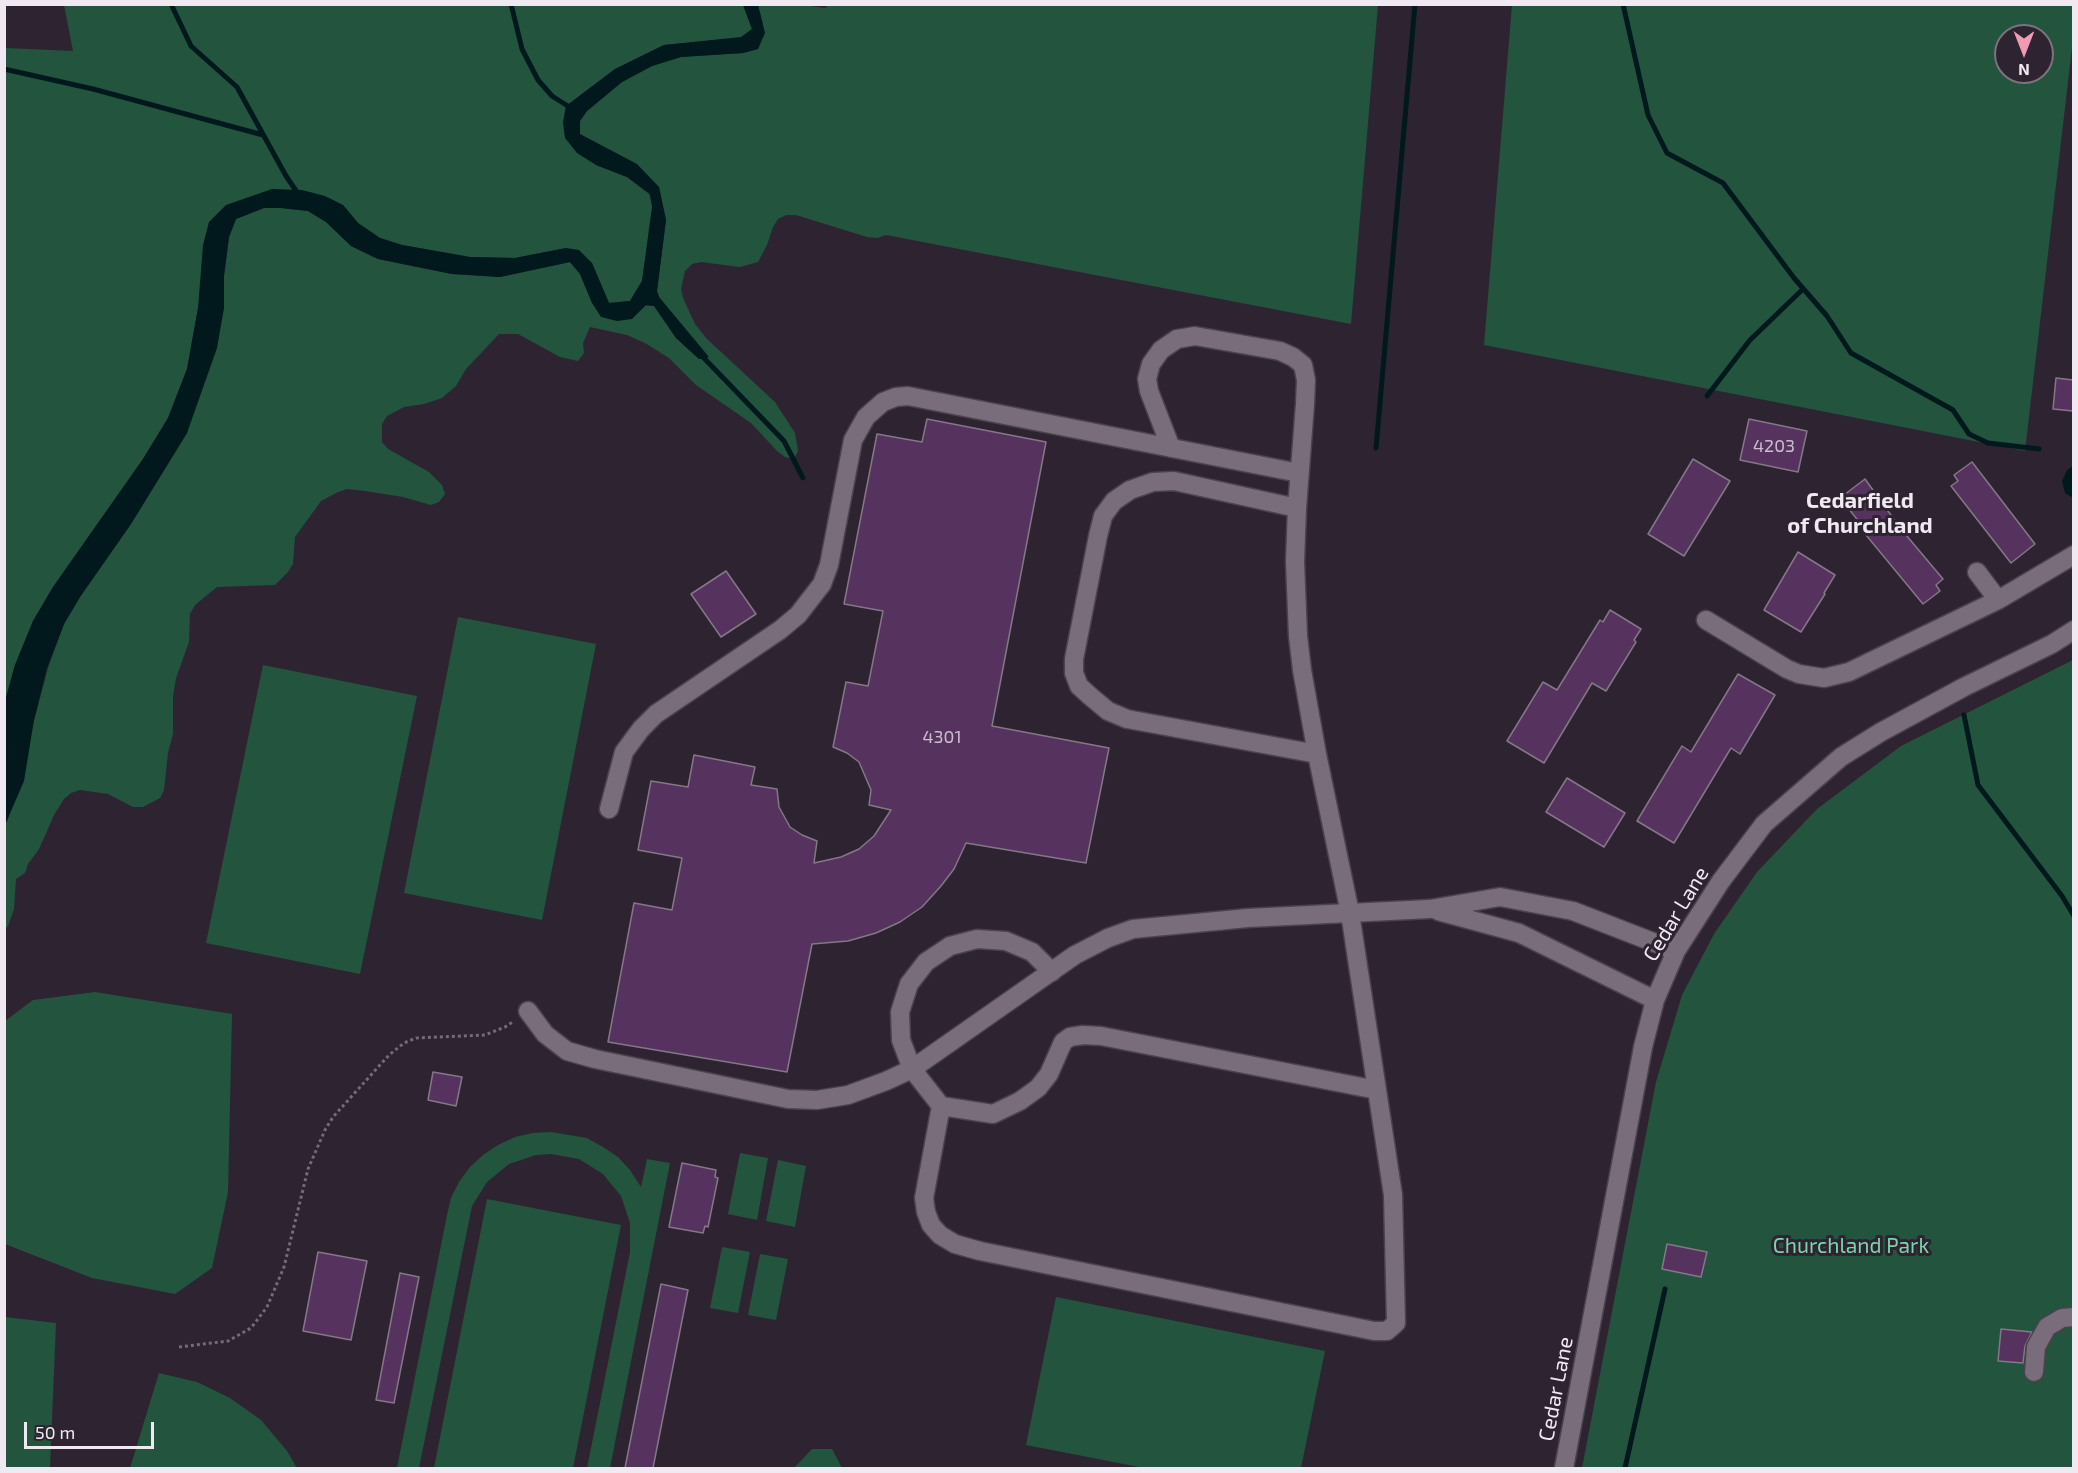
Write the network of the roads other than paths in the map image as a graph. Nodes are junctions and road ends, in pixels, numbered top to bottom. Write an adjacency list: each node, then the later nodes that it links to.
1 (1171, 448): 2 (street); 2 (street); 10 (street)
2 (1299, 473): 3 (street)
3 (1297, 508): 9 (street); 9 (street)
4 (2073, 555): 6 (street)
5 (1977, 572): 6 (street)
6 (1998, 600): 7 (street)
7 (1706, 620)
8 (2073, 630): 13 (street, Cedar Lane)
9 (1317, 754): 12 (street)
10 (609, 808)
11 (1430, 909): 12 (street); 13 (street); 15 (street)
12 (1350, 913): 14 (street); 18 (street)
13 (1676, 951): 15 (street, Cedar Lane)
14 (1052, 972): 17 (street); 17 (street)
15 (1655, 1000): 22 (street, Cedar Lane)
16 (528, 1011): 17 (street)
17 (912, 1069): 19 (street)
18 (1377, 1090): 19 (street); 19 (street)
19 (941, 1107)
20 (2073, 1317): 21 (street)
21 (2034, 1372)
22 (1564, 1468)

